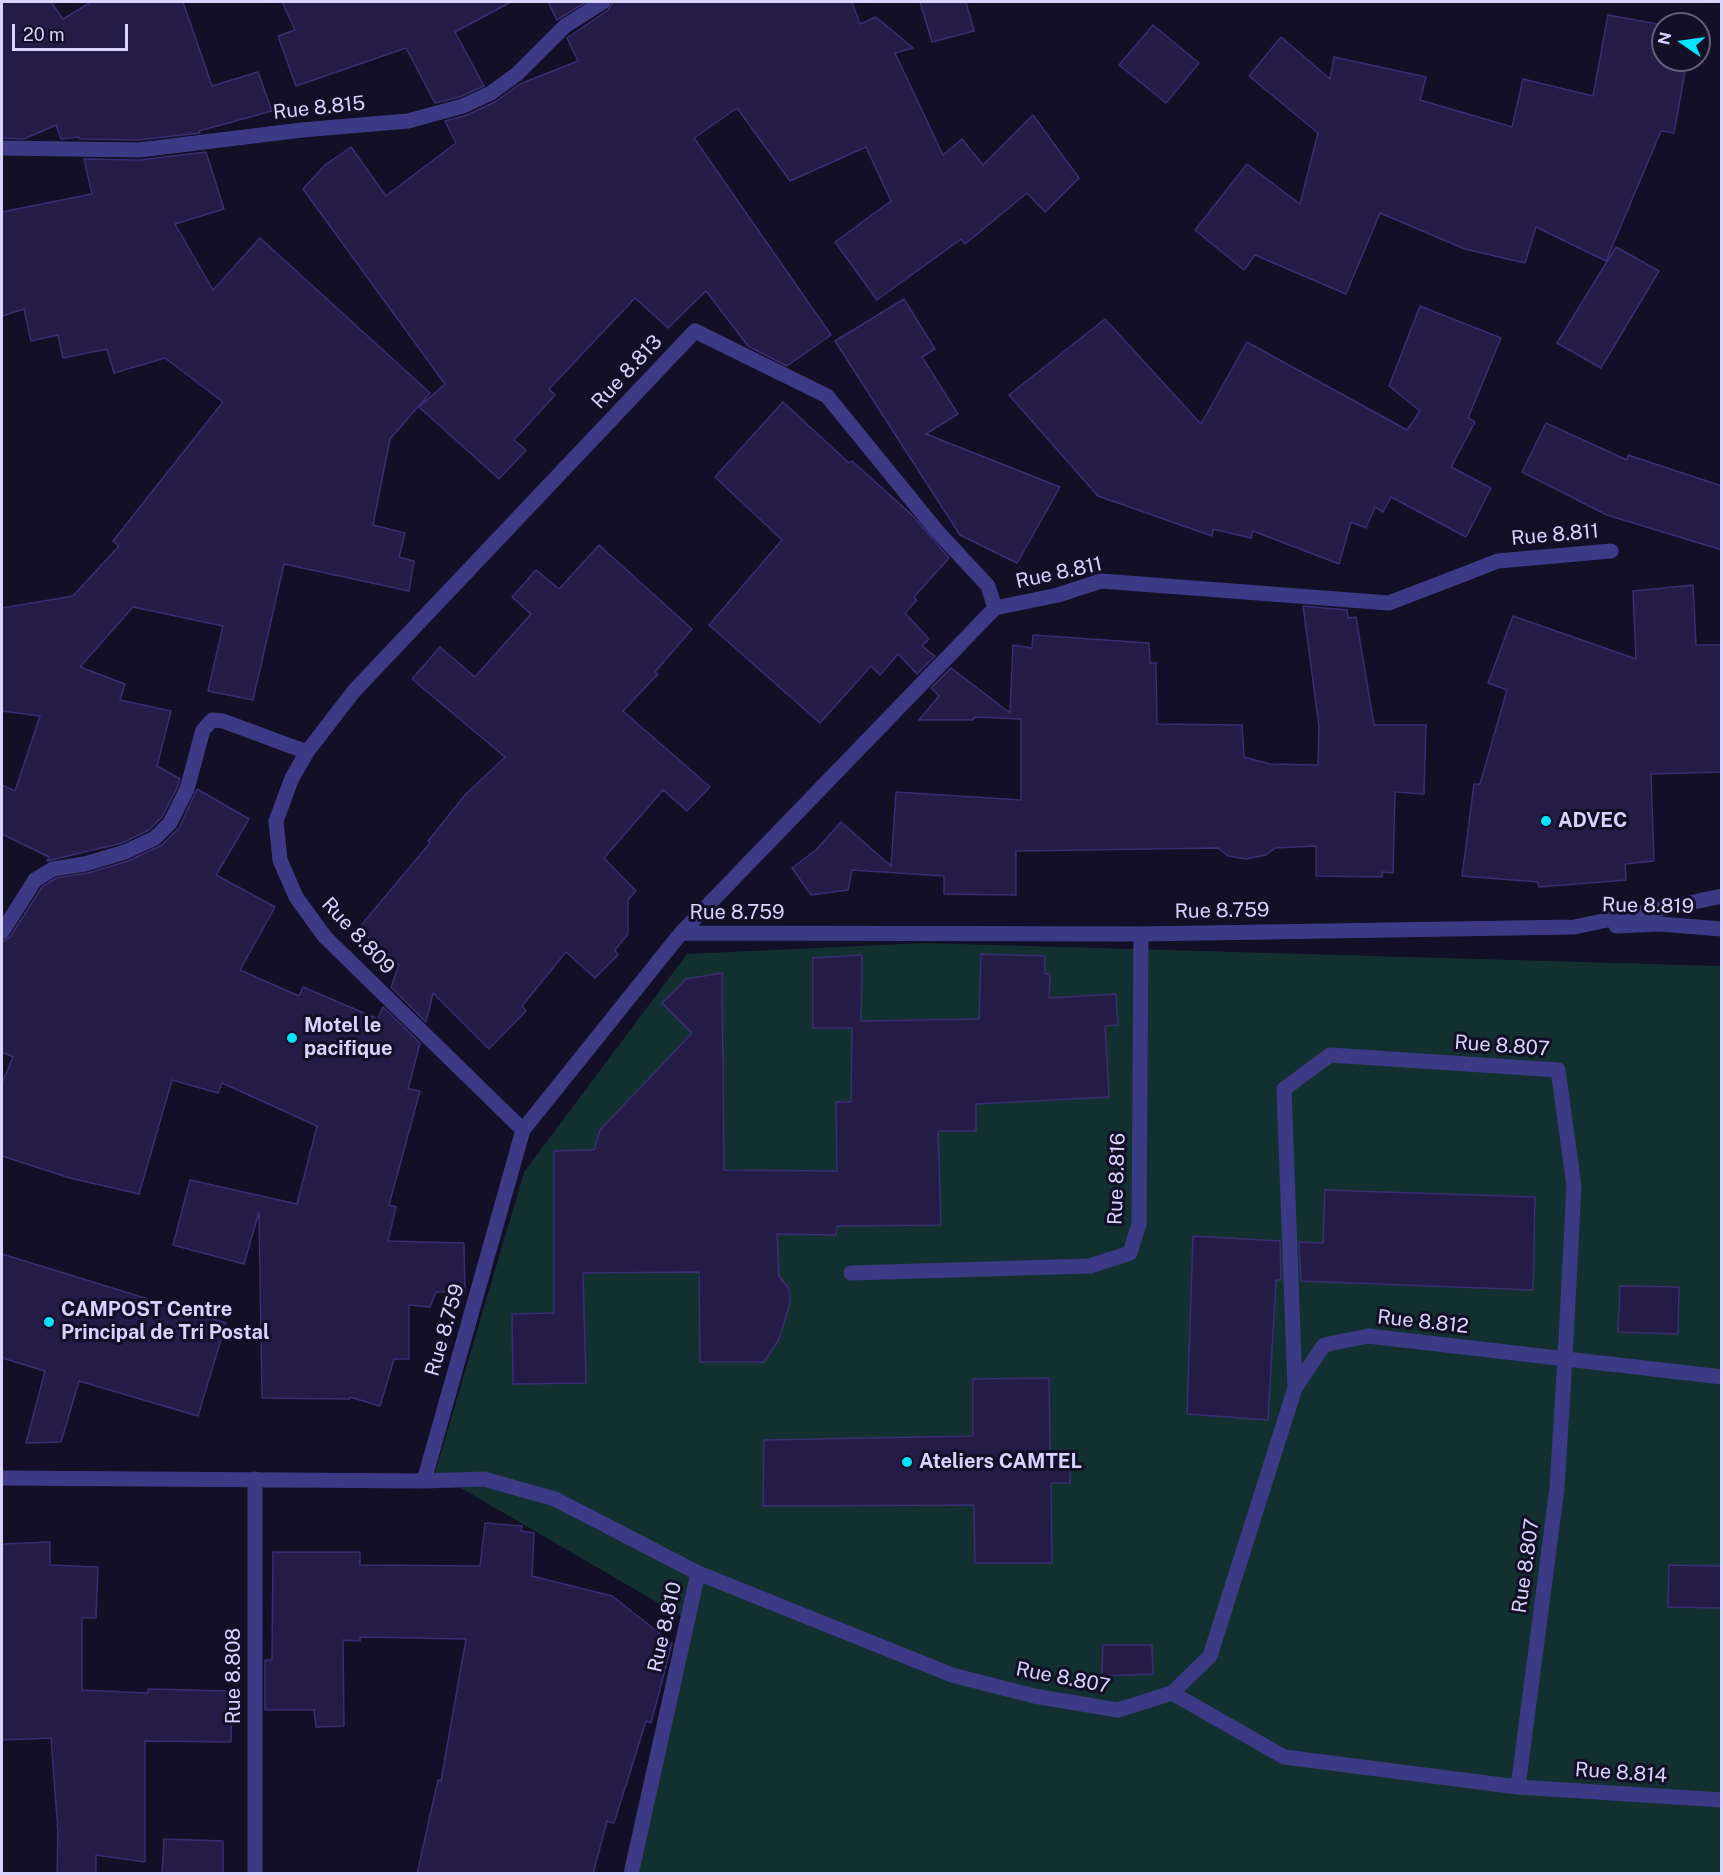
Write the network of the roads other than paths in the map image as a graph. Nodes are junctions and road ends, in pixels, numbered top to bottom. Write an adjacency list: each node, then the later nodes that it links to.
1 (603, 2): 2 (street, Rue 8.815)
2 (2, 148)
3 (1611, 551): 4 (street, Rue 8.811)
4 (995, 608): 5 (street, Rue 8.813); 10 (street, Rue 8.811)
5 (307, 752): 9 (street); 12 (street, Rue 8.809)
6 (1722, 896): 7 (street, Rue 8.759)
7 (1574, 927): 8 (street, Rue 8.819); 11 (street, Rue 8.759)
8 (1722, 929)
9 (2, 932)
10 (681, 933): 11 (street, Rue 8.759); 12 (street, Rue 8.759)
11 (1141, 934): 13 (street, Rue 8.816)
12 (523, 1130): 19 (street, Rue 8.759)
13 (851, 1273)
14 (1565, 1358): 15 (street, Rue 8.812); 16 (street, Rue 8.812); 16 (street, Rue 8.807); 22 (street, Rue 8.807)
15 (1722, 1377)
16 (1295, 1388): 21 (street, Rue 8.812)
17 (2, 1478): 18 (street)
18 (255, 1479): 19 (street); 24 (street, Rue 8.808)
19 (424, 1481): 20 (street, Rue 8.810)
20 (699, 1573): 21 (street, Rue 8.807); 25 (street, Rue 8.810)
21 (1172, 1693): 22 (street)
22 (1518, 1787): 23 (street, Rue 8.814)
23 (1722, 1800)
24 (255, 1874)
25 (632, 1874)

